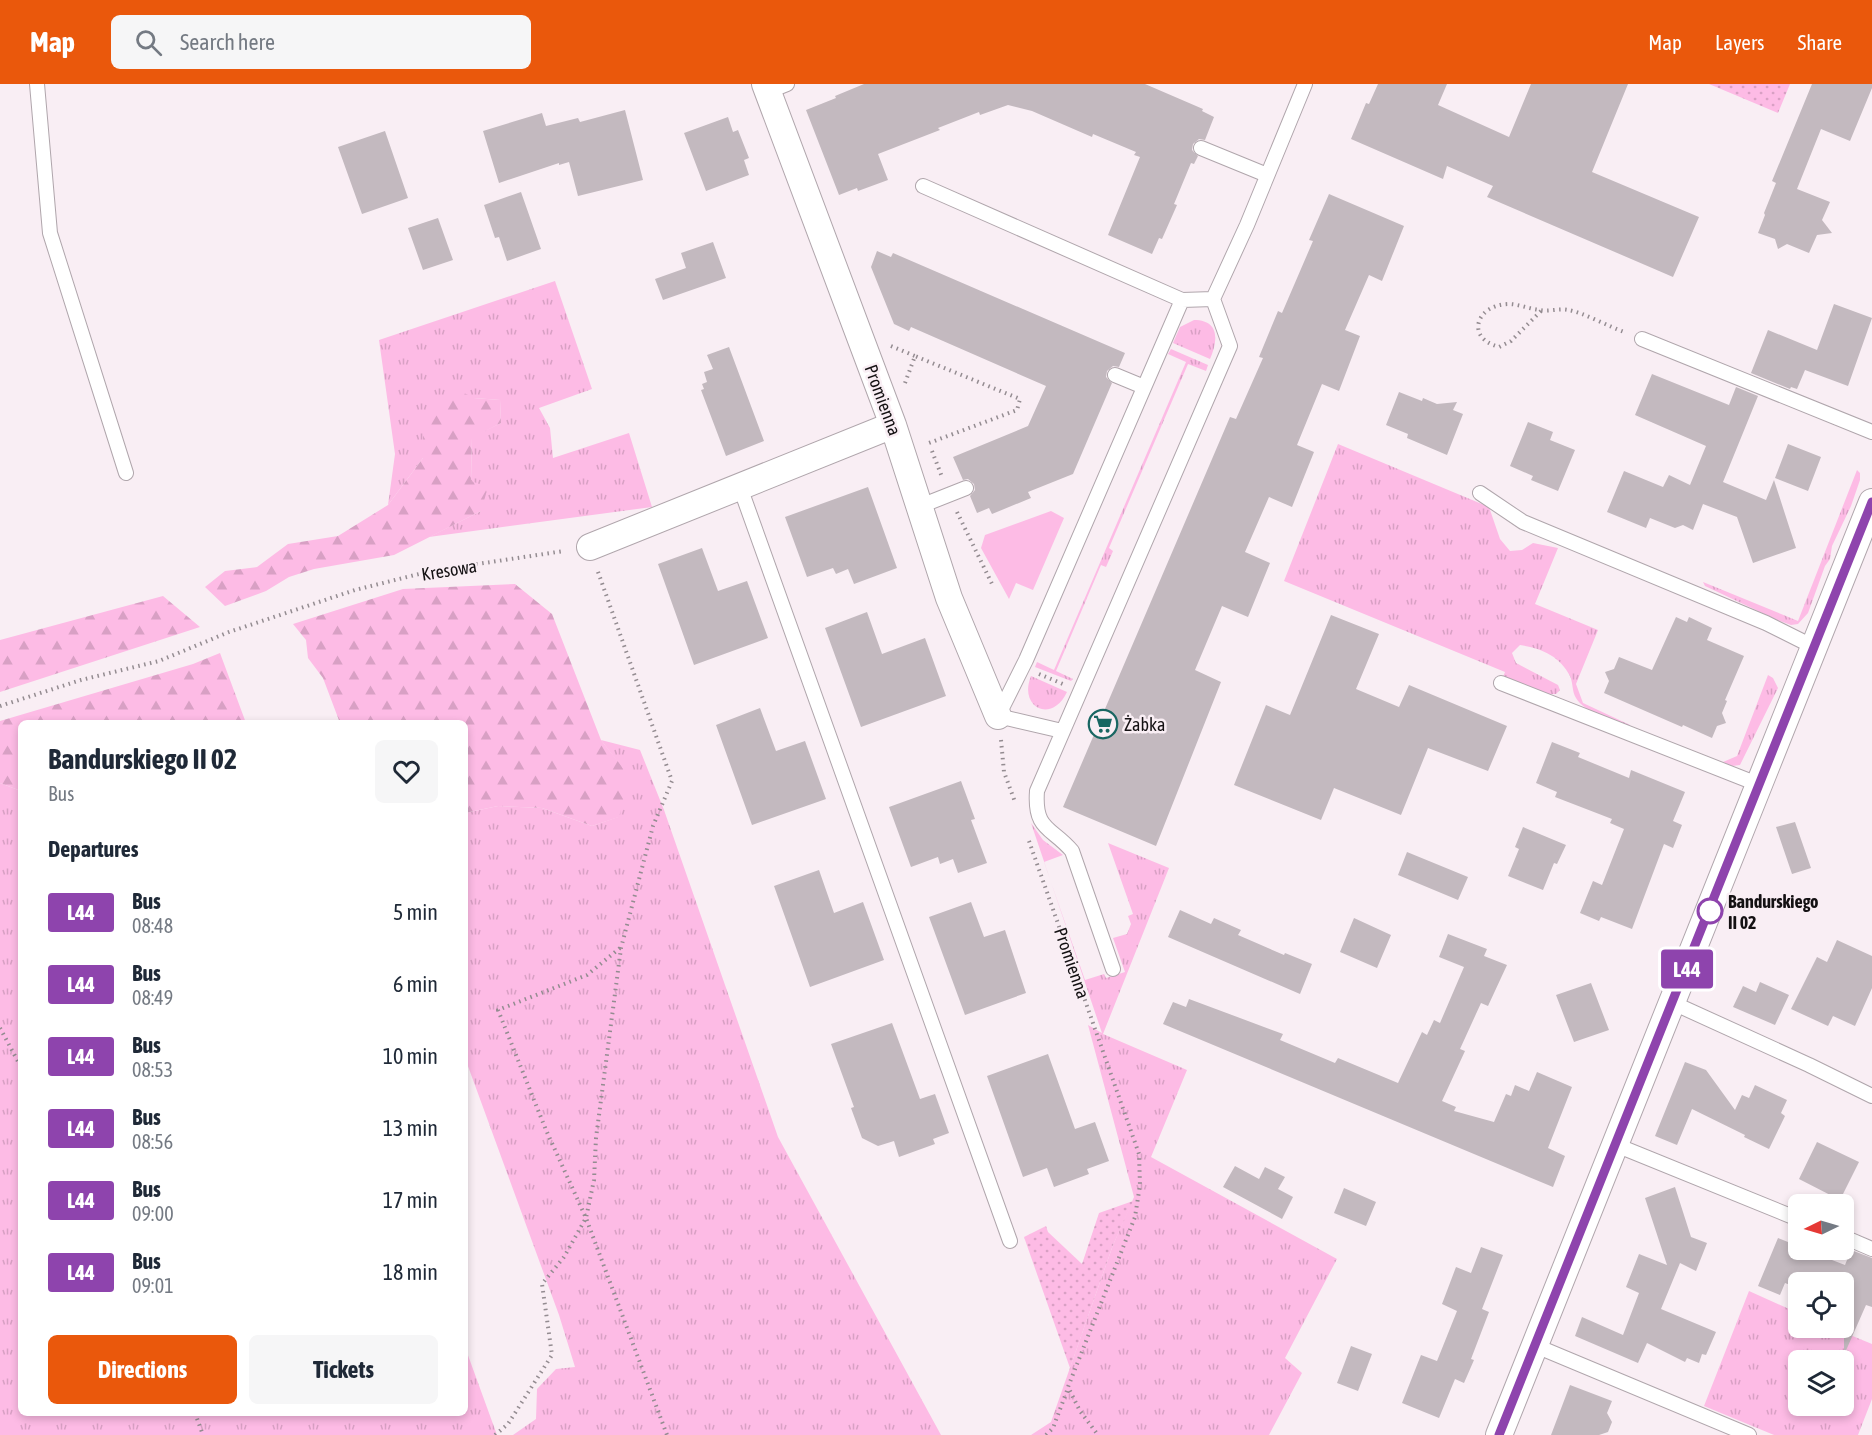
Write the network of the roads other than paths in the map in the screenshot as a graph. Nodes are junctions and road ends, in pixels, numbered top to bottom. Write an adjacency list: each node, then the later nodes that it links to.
1 (37, 84): 14 (lane)
2 (1305, 84): 5 (lane)
3 (773, 86): 12 (street, Promienna)
4 (1201, 148): 5 (lane)
5 (1267, 175): 7 (lane)
6 (923, 186): 8 (lane)
7 (1213, 299): 8 (lane); 24 (lane)
8 (1182, 300): 11 (lane)
9 (1642, 339): 13 (lane)
10 (1115, 375): 11 (lane)
11 (1144, 387): 23 (lane)
12 (893, 425): 15 (street); 19 (street, Promienna)
13 (1872, 432)
14 (126, 473)
15 (740, 487): 20 (street); 31 (lane)
16 (966, 488): 19 (lane)
17 (1480, 493): 21 (lane)
18 (1872, 502): 21 (street)
19 (918, 507): 23 (street, Promienna)
20 (590, 547)
21 (1814, 647): 25 (street)
22 (1501, 683): 25 (lane)
23 (998, 716): 24 (lane)
24 (1062, 731): 26 (lane)
25 (1760, 785): 27 (street)
26 (1113, 969)
27 (1673, 1003): 28 (lane); 29 (street)
28 (1872, 1096)
29 (1616, 1145): 30 (lane); 34 (street)
30 (1788, 1215)
31 (1010, 1241)
32 (1854, 1241): 33 (lane)
33 (1872, 1249)
34 (1536, 1346): 35 (street); 36 (lane)
35 (1499, 1435)
36 (1749, 1435)

